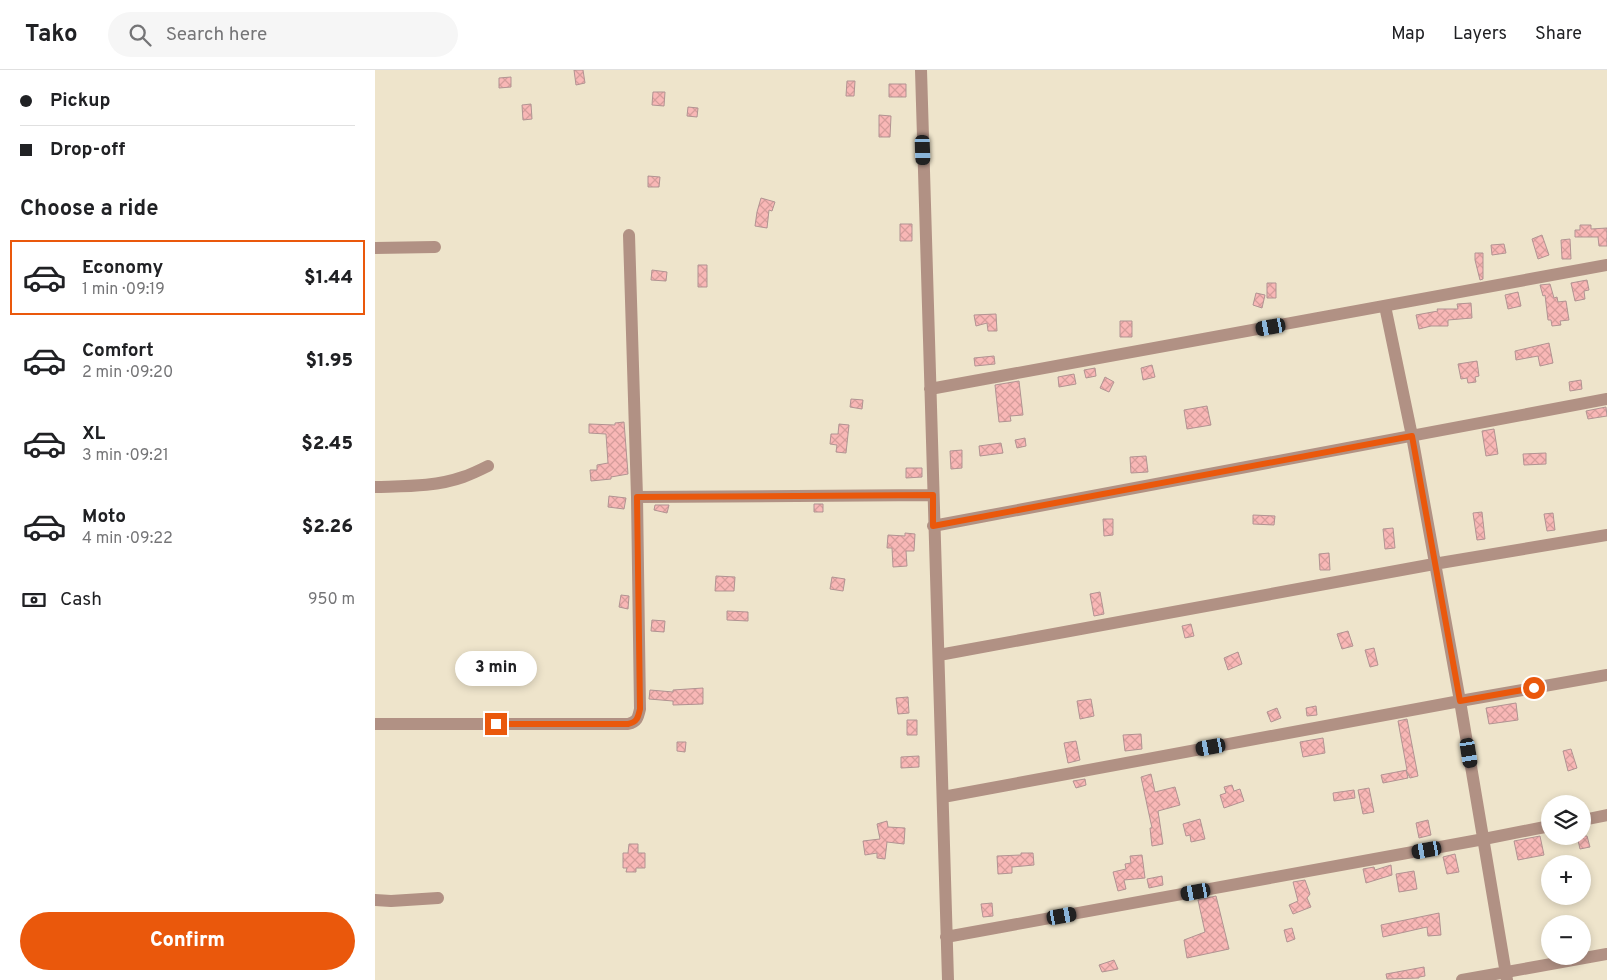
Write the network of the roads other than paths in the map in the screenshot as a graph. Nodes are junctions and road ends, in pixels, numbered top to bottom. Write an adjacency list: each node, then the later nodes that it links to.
1 (921, 70): 7 (street)
2 (629, 235): 13 (street)
3 (435, 247): 4 (street)
4 (375, 248)
5 (1607, 265): 6 (street)
6 (1385, 306): 7 (street); 9 (street)
7 (930, 389): 12 (street)
8 (1607, 399): 9 (street)
9 (1412, 436): 14 (street); 16 (street)
10 (488, 466): 11 (street)
11 (375, 487)
12 (933, 495): 13 (street); 14 (street)
13 (637, 497): 20 (street)
14 (933, 526): 17 (street)
15 (1607, 535): 16 (street)
16 (1434, 564): 17 (street); 19 (street)
17 (939, 655): 21 (street)
18 (1607, 675): 19 (street)
19 (1460, 701): 21 (street); 25 (street)
20 (375, 724)
21 (943, 797): 28 (street)
22 (1607, 815): 23 (street)
23 (1591, 818)
24 (1541, 828): 25 (street)
25 (1484, 839): 28 (street); 30 (street)
26 (437, 898): 27 (street)
27 (375, 900)
28 (946, 937): 31 (street)
29 (1607, 954): 30 (street)
30 (1507, 976): 32 (street)
31 (948, 980)
32 (1462, 980)

